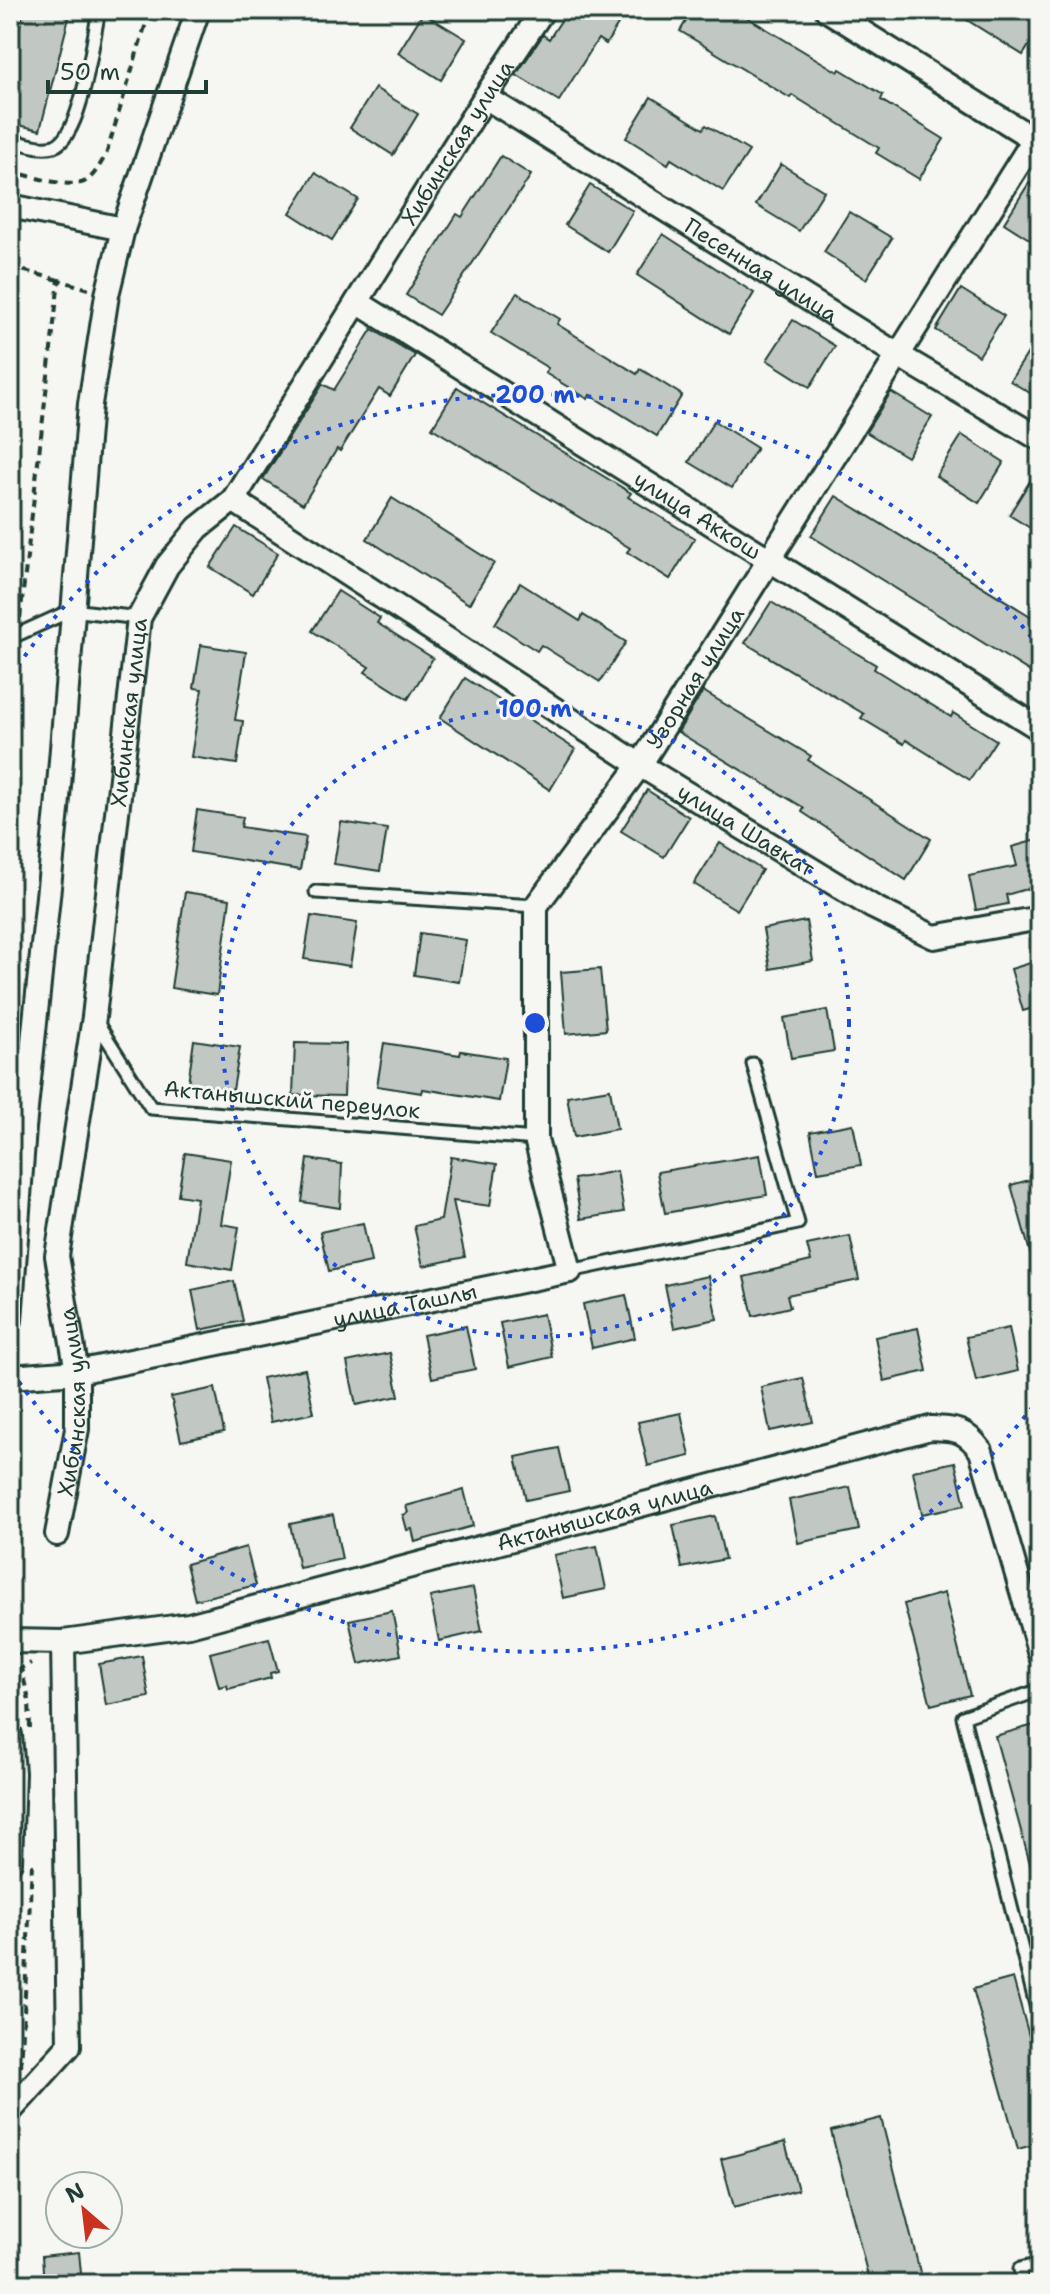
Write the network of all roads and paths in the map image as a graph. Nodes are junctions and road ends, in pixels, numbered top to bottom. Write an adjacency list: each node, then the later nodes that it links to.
1 (99, 10): 8 (lane)
2 (150, 10): 9 (path)
3 (198, 10): 11 (street)
4 (543, 10): 6 (street, Хибинская улица)
5 (827, 10): 7 (street)
6 (485, 97): 15 (street, Хибинская улица); 16 (street, Песенная улица)
7 (1038, 137): 16 (street, Узорная улица)
8 (10, 140)
9 (10, 171)
10 (10, 206): 11 (street)
11 (123, 229): 14 (street)
12 (10, 267): 13 (path)
13 (59, 280): 14 (path); 22 (path)
14 (107, 295): 20 (street)
15 (357, 302): 18 (street, Хибинская улица); 19 (street, улица Аккош)
16 (898, 355): 17 (street, Песенная улица); 19 (street, Узорная улица)
17 (1040, 439)
18 (233, 500): 21 (street, Хибинская улица); 25 (street, улица Шавкат)
19 (769, 559): 24 (street, улица Аккош); 25 (street, Узорная улица)
20 (72, 610): 21 (lane); 22 (lane); 31 (street)
21 (139, 618): 29 (street, Хибинская улица)
22 (14, 636): 23 (path)
23 (10, 725)
24 (1040, 729)
25 (640, 765): 27 (street, Узорная улица); 28 (street, улица Шавкат)
26 (316, 892): 27 (lane)
27 (536, 906): 32 (street)
28 (1040, 918)
29 (94, 1017): 32 (lane, Актанышский переулок); 35 (street, Хибинская улица)
30 (753, 1064): 33 (lane, улица Ташлы)
31 (17, 1127): 34 (street)
32 (536, 1139): 33 (street)
33 (570, 1271): 35 (street, улица Ташлы)
34 (10, 1320)
35 (77, 1372): 36 (street, улица Ташлы); 37 (street, Хибинская улица)
36 (10, 1377)
37 (57, 1534)
38 (10, 1641): 39 (street, Актанышская улица)
39 (63, 1648): 40 (street, Актанышская улица); 42 (path); 46 (street)
40 (1040, 1654)
41 (1040, 1690): 45 (lane)
42 (20, 1733): 44 (street)
43 (33, 1853): 46 (path)
44 (10, 1862)
45 (1040, 2021)
46 (14, 2106): 48 (path)
47 (1040, 2264): 49 (lane)
48 (10, 2284)
49 (1022, 2284)

